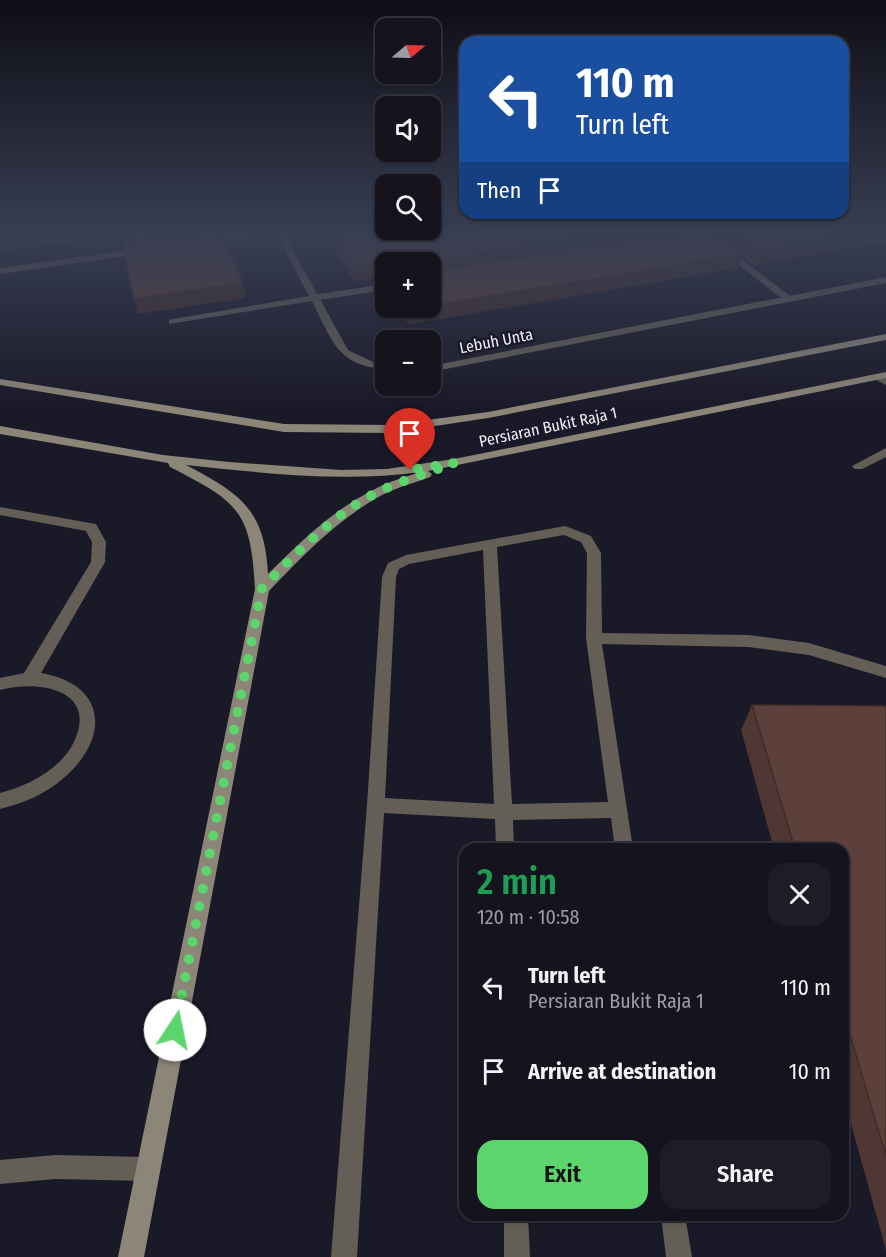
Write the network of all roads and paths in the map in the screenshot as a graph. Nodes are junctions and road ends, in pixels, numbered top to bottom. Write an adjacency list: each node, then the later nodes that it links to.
1 (310, 293): 5 (street)
2 (348, 293): 5 (street)
3 (780, 293): 6 (street)
4 (816, 293): 6 (street, Lebuh Unta)
5 (313, 298): 7 (street); 9 (street)
6 (787, 298): 10 (street, Lebuh Unta)
7 (173, 322)
8 (886, 337): 12 (street, Persiaran Bukit Raja 1)
9 (375, 365)
10 (441, 367)
11 (883, 378): 16 (street, Persiaran Bukit Raja 1)
12 (0, 382)
13 (0, 430): 15 (street, Persiaran Bukit Raja 1)
14 (886, 452): 17 (street)
15 (163, 459): 16 (street, Persiaran Bukit Raja 1); 20 (street)
16 (454, 463): 20 (street)
17 (858, 466)
18 (0, 511): 23 (street)
19 (490, 545): 21 (street); 26 (street); 28 (street)
20 (262, 588): 31 (street)
21 (594, 638): 22 (street); 27 (street)
22 (886, 672)
23 (29, 679): 24 (street); 25 (street)
24 (0, 684)
25 (0, 801)
26 (376, 805): 28 (street); 36 (street)
27 (619, 810): 28 (street); 30 (street)
28 (504, 812): 29 (street)
29 (505, 843)
30 (623, 843)
31 (147, 1169): 32 (street); 35 (street)
32 (0, 1172)
33 (516, 1221): 37 (street)
34 (674, 1221): 38 (street)
35 (131, 1257)
36 (344, 1257)
37 (517, 1257)
38 (679, 1257)

